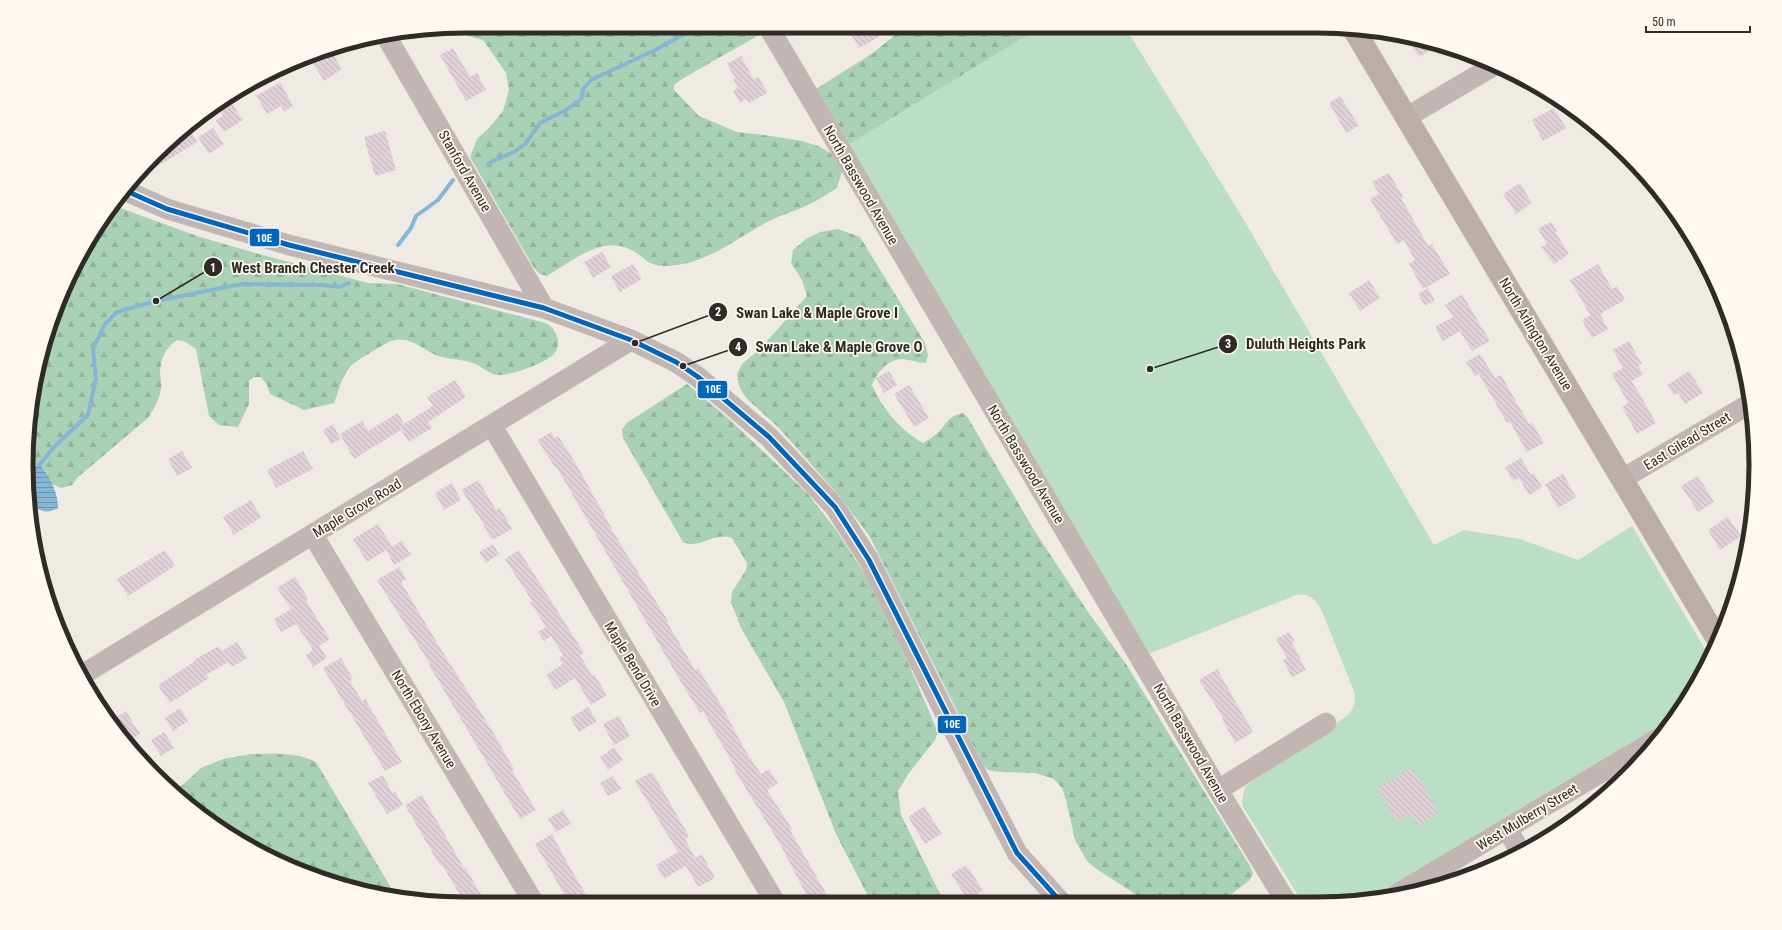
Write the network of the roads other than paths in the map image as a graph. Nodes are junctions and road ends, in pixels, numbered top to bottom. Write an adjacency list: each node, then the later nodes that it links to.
1 (772, 33): 17 (street, North Basswood Avenue)
2 (1357, 35): 5 (main road, North Arlington Avenue)
3 (388, 40): 7 (street, Stanford Avenue)
4 (1488, 69): 5 (street)
5 (1407, 117): 11 (main road, North Arlington Avenue)
6 (130, 193): 7 (street)
7 (544, 308): 8 (street)
8 (631, 340): 10 (street, Maple Grove Road); 23 (street)
9 (1745, 407): 11 (street, East Gilead Street)
10 (492, 426): 12 (street, Maple Grove Road); 22 (street, Maple Bend Drive)
11 (1622, 479): 13 (main road, North Arlington Avenue)
12 (313, 535): 14 (street, Maple Grove Road); 21 (street, North Ebony Avenue)
13 (1714, 634)
14 (86, 672)
15 (1326, 722): 17 (street)
16 (1645, 746): 18 (street, West Mulberry Street)
17 (1218, 790): 24 (street, North Basswood Avenue)
18 (1507, 828): 19 (street); 20 (street, West Mulberry Street)
19 (1517, 847)
20 (1408, 887)
21 (530, 897)
22 (771, 897)
23 (1056, 897)
24 (1283, 897)

